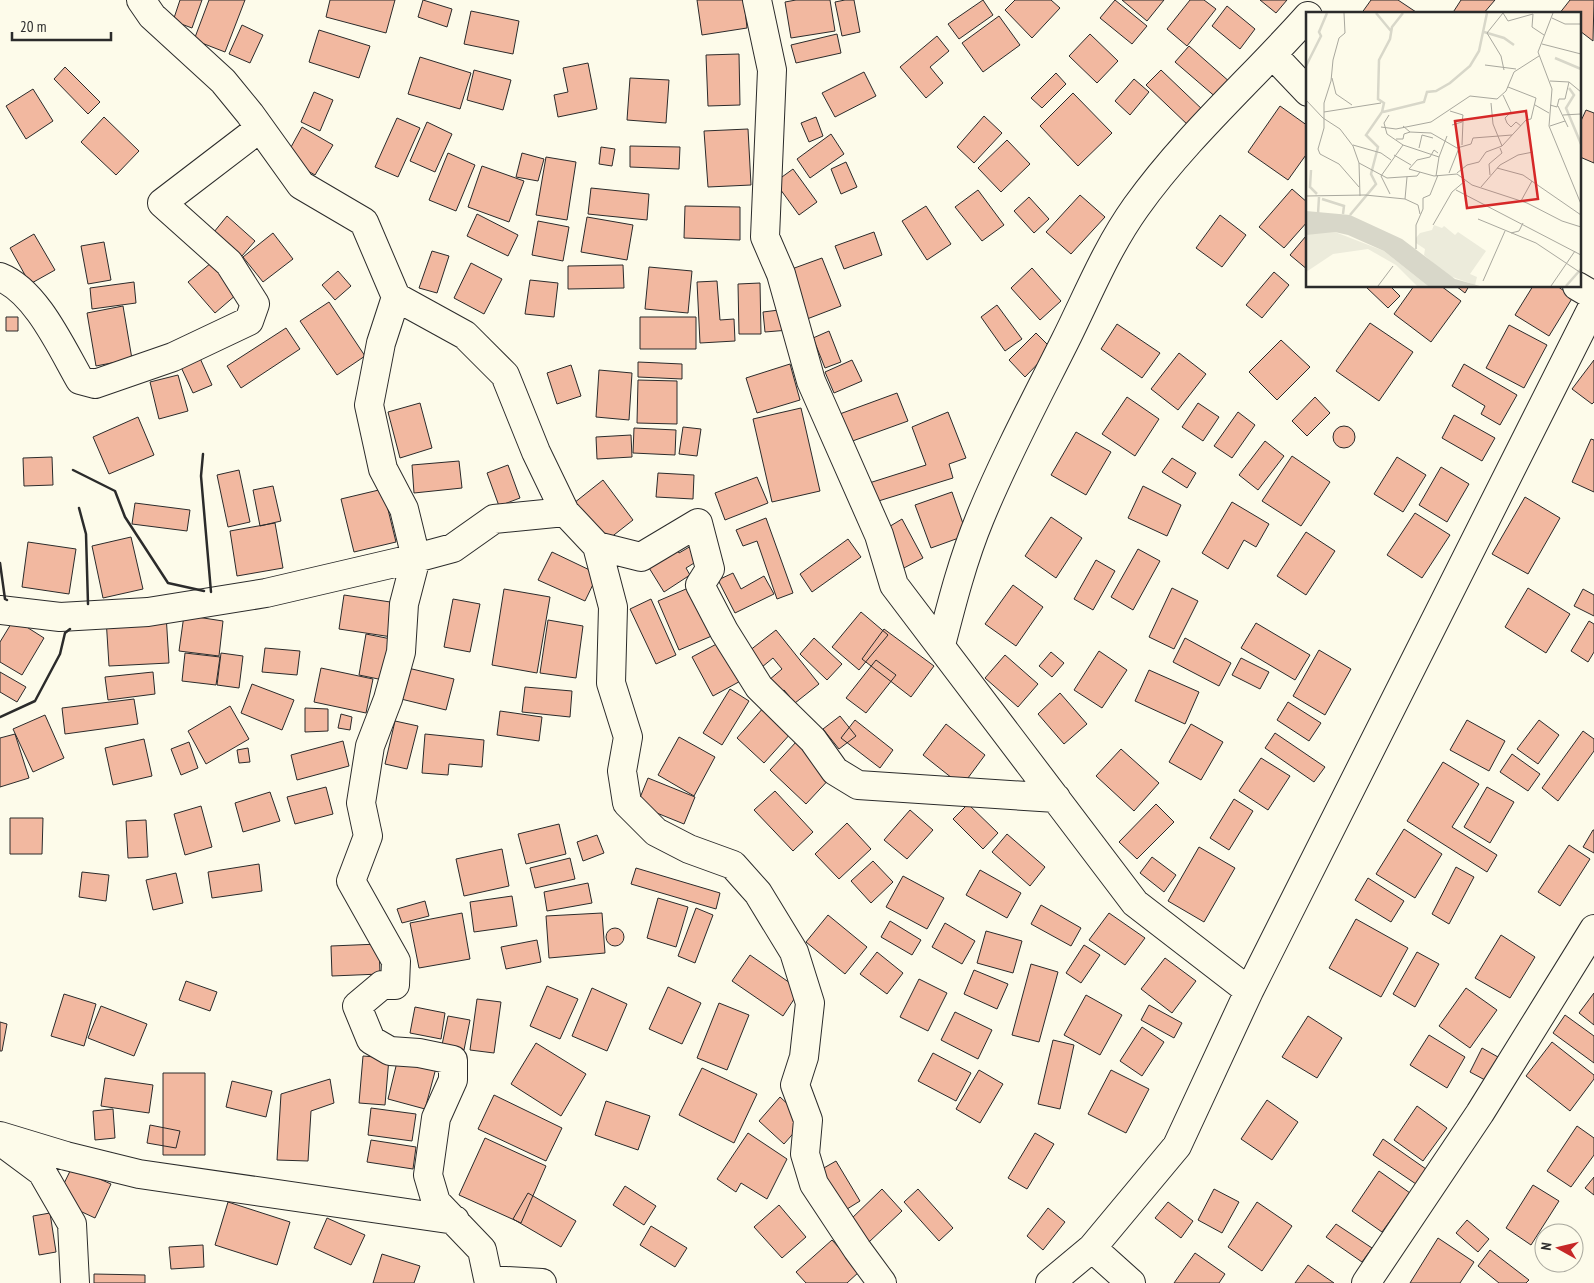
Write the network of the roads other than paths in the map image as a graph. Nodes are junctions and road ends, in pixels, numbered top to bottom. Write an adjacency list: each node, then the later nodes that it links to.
1 (141, 0): 8 (street)
2 (757, 0): 18 (street)
3 (1322, 0): 4 (street)
4 (1312, 12)
5 (1306, 18): 6 (street)
6 (1273, 55): 7 (street); 18 (street)
7 (1306, 90)
8 (260, 128): 9 (street); 12 (street)
9 (0, 277)
10 (1580, 288): 11 (street)
11 (1594, 296)
12 (396, 297): 14 (street); 16 (street)
13 (1594, 304): 21 (street)
14 (565, 512): 15 (street); 16 (street)
15 (597, 546): 19 (street); 29 (street)
16 (416, 558): 17 (street); 24 (street)
17 (0, 610)
18 (941, 644): 19 (street)
19 (1056, 798): 21 (street)
20 (1594, 929): 32 (street)
21 (1248, 991): 25 (street)
22 (0, 1136): 24 (street)
23 (0, 1140): 27 (street)
24 (455, 1220): 26 (street)
25 (1092, 1248): 30 (street); 31 (street)
26 (490, 1282): 28 (street)
27 (75, 1283)
28 (542, 1283)
29 (882, 1283)
30 (1050, 1283)
31 (1131, 1283)
32 (1366, 1283)

